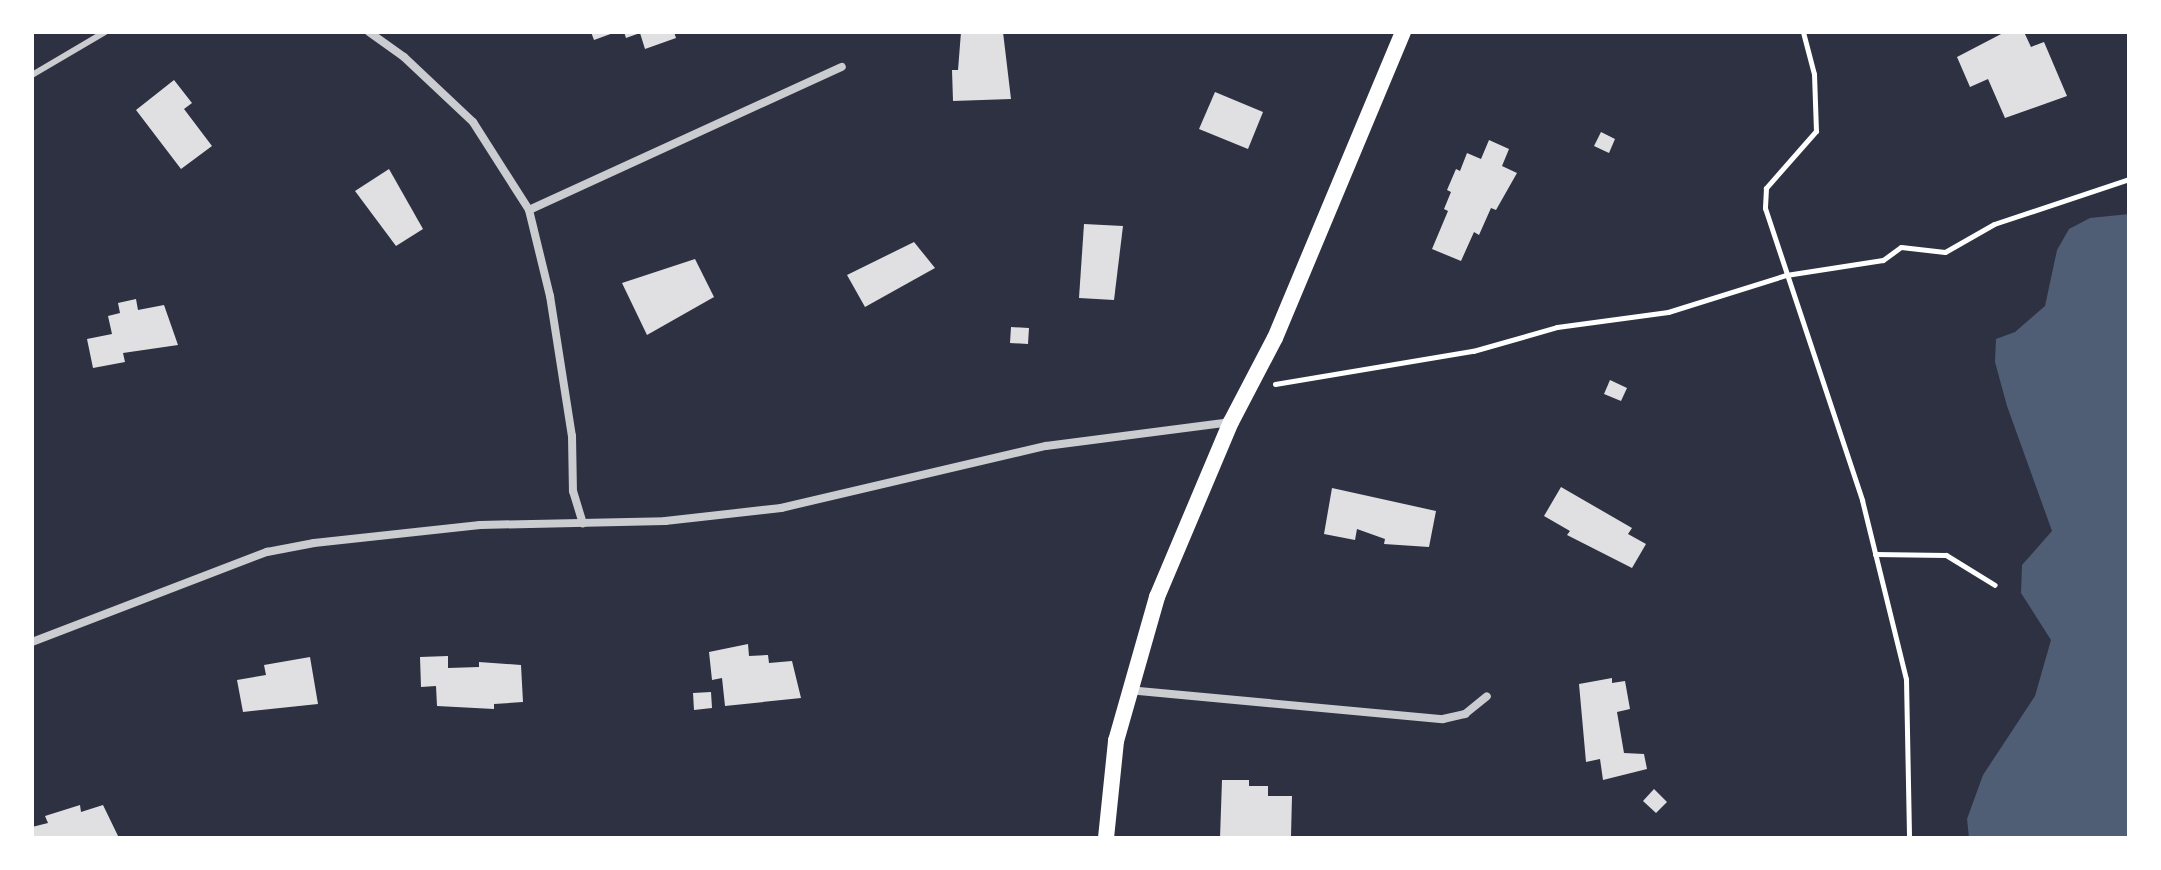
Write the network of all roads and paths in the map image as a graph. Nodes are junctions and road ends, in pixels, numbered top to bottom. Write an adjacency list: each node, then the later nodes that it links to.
1 (105, 32): 6 (lane)
2 (369, 32): 8 (street)
3 (1403, 32): 10 (main road)
4 (1803, 32): 9 (path)
5 (842, 67): 8 (street)
6 (32, 75)
7 (2129, 179): 9 (path)
8 (529, 210): 12 (street)
9 (1786, 275): 10 (path); 13 (path)
10 (1250, 385): 11 (main road)
11 (1231, 422): 12 (street); 16 (main road)
12 (583, 523): 15 (street)
13 (1875, 554): 14 (path); 19 (path)
14 (1995, 585)
15 (32, 642)
16 (1127, 689): 17 (street); 18 (main road)
17 (1487, 696)
18 (1106, 838)
19 (1909, 838)

